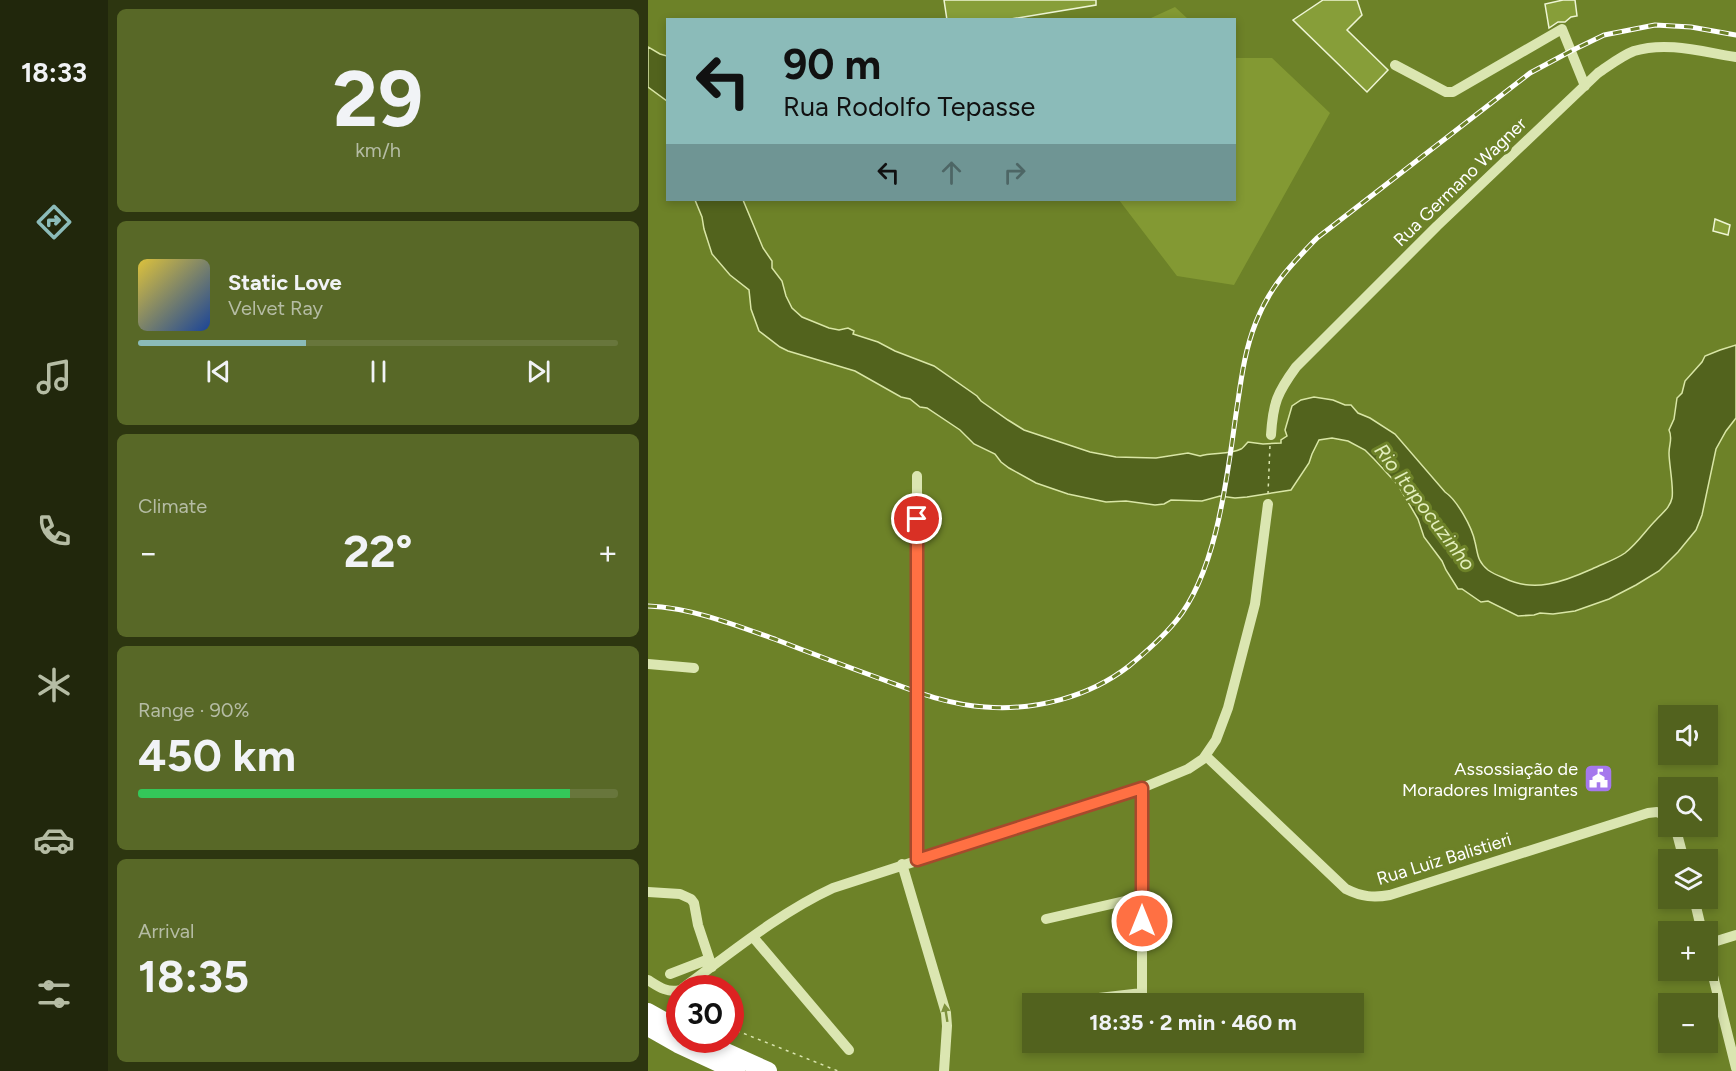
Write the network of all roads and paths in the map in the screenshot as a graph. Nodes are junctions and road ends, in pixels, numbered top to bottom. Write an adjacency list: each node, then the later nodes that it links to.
1 (1736, 57): 3 (street, Rua Germano Wagner)
2 (1395, 65): 3 (street)
3 (1585, 86): 4 (street, Rua Germano Wagner)
4 (1271, 435): 6 (path)
5 (917, 476): 12 (street)
6 (1268, 504): 9 (street)
7 (648, 664): 8 (street)
8 (693, 668)
9 (1206, 756): 10 (street); 11 (street, Rua Luiz Balistieri)
10 (1142, 788): 12 (street); 15 (street)
11 (1658, 812)
12 (917, 860): 13 (street)
13 (902, 864): 18 (street); 37 (street, one-way to 13)
14 (648, 892): 20 (street)
15 (1142, 897): 16 (street); 26 (street)
16 (1046, 918)
17 (1736, 935): 19 (street)
18 (753, 937): 20 (street); 31 (street)
19 (1718, 941)
20 (711, 963): 21 (street); 22 (street)
21 (669, 974)
22 (697, 975)
23 (648, 980): 25 (street)
24 (1714, 981): 33 (street)
25 (666, 990)
26 (1142, 993)
27 (648, 1012): 28 (highway)
28 (666, 1022)
29 (648, 1027): 34 (highway)
30 (744, 1034): 36 (path)
31 (849, 1050)
32 (728, 1053): 35 (highway)
33 (1736, 1068)
34 (736, 1071)
35 (768, 1071)
36 (838, 1071)
37 (944, 1071)

